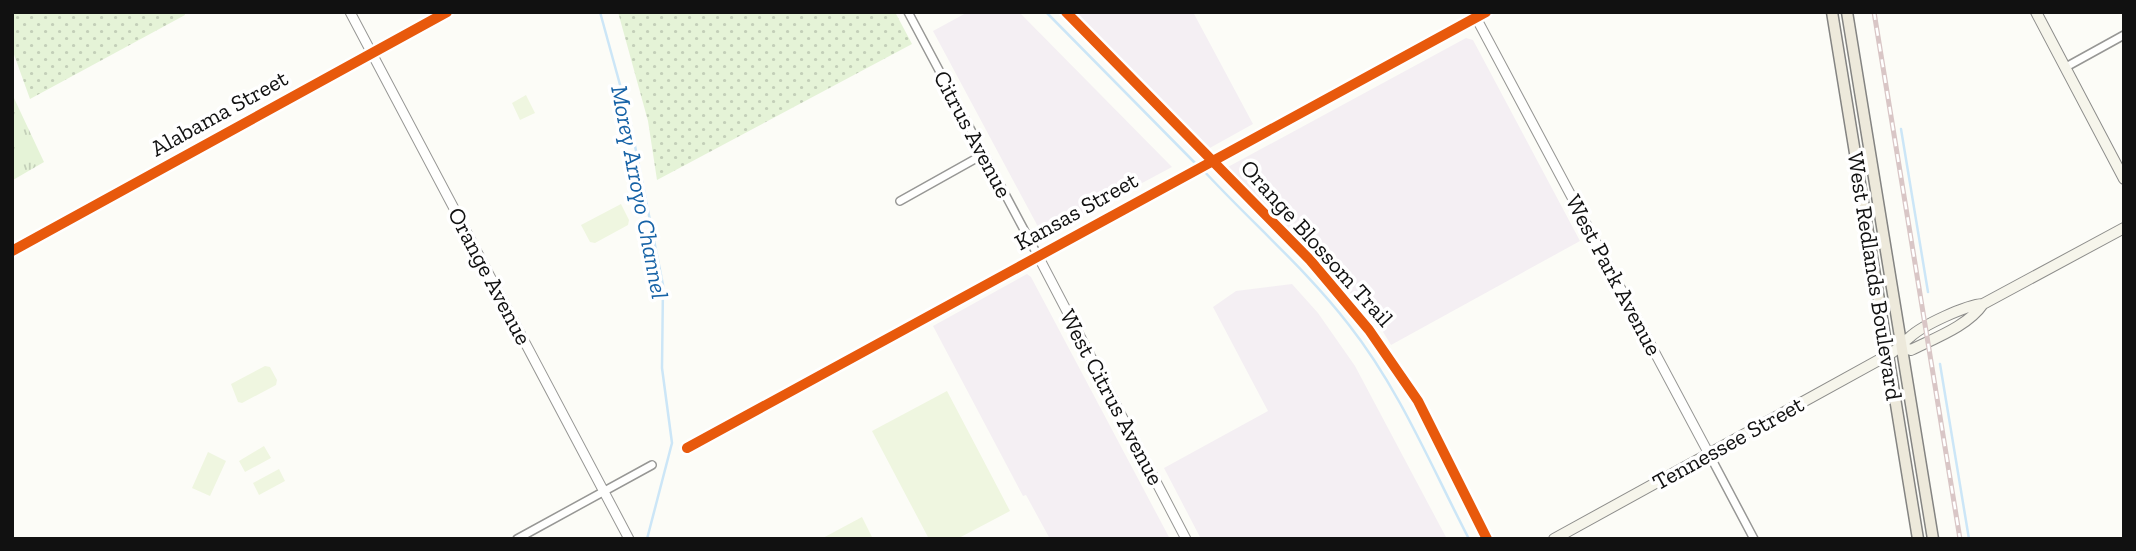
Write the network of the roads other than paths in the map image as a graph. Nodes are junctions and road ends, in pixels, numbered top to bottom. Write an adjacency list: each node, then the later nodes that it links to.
1 (350, 12): 10 (street, Orange Avenue)
2 (447, 12): 10 (main road, Alabama Street)
3 (908, 12): 12 (street, Citrus Avenue)
4 (1486, 12): 8 (street, Kansas Street)
5 (1832, 12): 19 (main road, West Redlands Boulevard)
6 (1847, 12): 18 (main road, West Redlands Boulevard)
7 (2036, 12): 11 (main road)
8 (1474, 15): 17 (street, Kansas Street); 21 (street, West Park Avenue)
9 (2124, 36): 11 (street)
10 (372, 52): 16 (main road, Alabama Street); 23 (street, Orange Avenue)
11 (2066, 67): 13 (main road)
12 (984, 154): 14 (street); 17 (street, Citrus Avenue)
13 (2124, 179)
14 (900, 201)
15 (2124, 228): 18 (main road, Tennessee Street)
16 (12, 251)
17 (1038, 256): 20 (street, Kansas Street); 26 (street, West Citrus Avenue)
18 (1902, 347): 19 (main road, Tennessee Street); 30 (main road, West Redlands Boulevard)
19 (1888, 355): 21 (main road, Tennessee Street); 29 (main road, West Redlands Boulevard)
20 (687, 447)
21 (1709, 454): 27 (main road, Tennessee Street); 28 (street, West Park Avenue)
22 (652, 464): 23 (street)
23 (604, 491): 24 (street); 25 (street, Orange Avenue)
24 (517, 539)
25 (629, 539)
26 (1186, 539)
27 (1554, 539)
28 (1754, 539)
29 (1918, 539)
30 (1933, 539)

